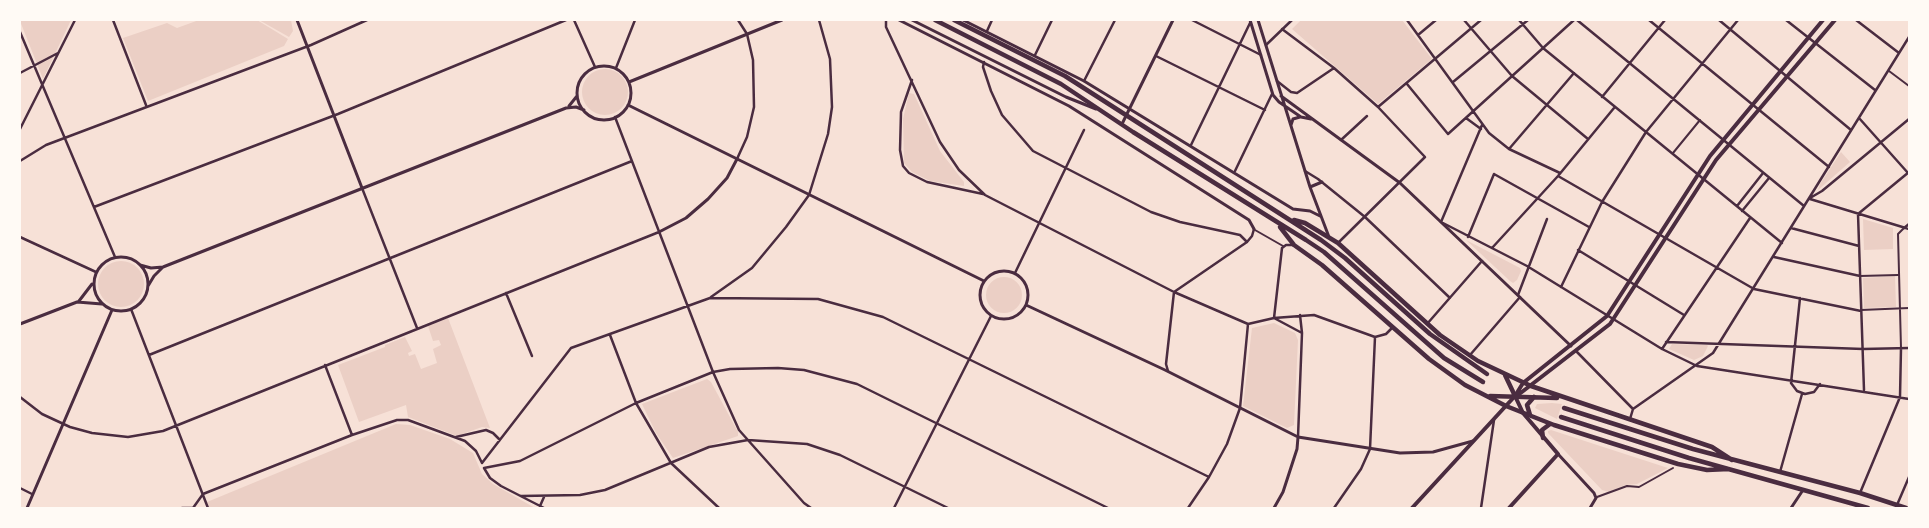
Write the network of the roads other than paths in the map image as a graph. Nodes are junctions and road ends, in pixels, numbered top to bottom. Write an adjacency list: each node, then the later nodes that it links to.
1 (75, 20): 56 (street)
2 (113, 20): 92 (street)
3 (297, 20): 54 (street)
4 (368, 20): 54 (street)
5 (566, 20): 104 (street)
6 (574, 20): 67 (street)
7 (635, 20): 68 (street)
8 (738, 20): 47 (street)
9 (782, 20): 47 (street)
10 (819, 20): 149 (street)
11 (886, 20): 76 (street)
12 (900, 20): 63 (street)
13 (912, 20): 105 (street)
14 (935, 20): 105 (main road)
15 (954, 20): 106 (main road)
16 (963, 20): 45 (street)
17 (992, 20): 45 (street)
18 (1052, 20): 60 (street)
19 (1115, 20): 78 (street)
20 (1173, 20): 61 (street)
21 (1192, 20): 51 (street)
22 (1258, 20): 53 (street)
23 (1292, 20): 43 (street)
24 (1407, 20): 48 (street)
25 (1436, 20): 48 (street)
26 (1464, 20): 41 (street)
27 (1481, 20): 41 (street)
28 (1519, 20): 40 (street)
29 (1528, 20): 40 (street)
30 (1575, 20): 55 (street); 64 (street)
31 (1649, 20): 42 (street)
32 (1665, 20): 42 (street)
33 (1719, 20): 44 (street)
34 (1738, 20): 44 (street)
35 (1786, 20): 49 (street)
36 (1823, 20): 49 (main road)
37 (1835, 20): 52 (main road)
38 (1856, 20): 59 (street)
39 (1250, 21): 51 (street); 58 (street)
40 (1522, 24): 55 (street); 57 (street)
41 (1471, 28): 57 (street); 62 (street)
42 (1658, 28): 64 (street); 65 (street)
43 (1282, 29): 53 (street); 69 (street)
44 (1730, 29): 65 (street); 71 (street)
45 (987, 31): 60 (street)
46 (20, 32): 66 (street)
47 (747, 34): 79 (street); 132 (street)
48 (1418, 35): 62 (street)
49 (1808, 38): 52 (street); 71 (main road)
50 (1908, 39): 59 (street)
51 (1239, 44): 58 (street); 84 (street)
52 (1815, 44): 75 (main road); 85 (street)
53 (1266, 45): 77 (street)
54 (307, 46): 92 (street); 104 (street)
55 (1544, 48): 73 (street); 74 (street)
56 (59, 52): 66 (street); 82 (street)
57 (1490, 52): 74 (street); 80 (street)
58 (1260, 54): 87 (street)
59 (1899, 54): 70 (street)
60 (1035, 55): 78 (street)
61 (1156, 56): 84 (street); 100 (street)
62 (1436, 59): 80 (street); 81 (street)
63 (984, 62): 136 (street); 171 (street)
64 (1630, 63): 89 (street); 90 (street)
65 (1702, 64): 90 (street); 95 (street)
66 (34, 65): 72 (street); 82 (street)
67 (595, 67): 68 (street); 86 (street)
68 (616, 68): 79 (street)
69 (1334, 68): 77 (street); 96 (street)
70 (1888, 70): 83 (street); 85 (street)
71 (1781, 71): 75 (street); 95 (main road)
72 (20, 73)
73 (1574, 73): 89 (street); 91 (street)
74 (1512, 76): 91 (street); 102 (street)
75 (1787, 77): 103 (main road); 121 (street)
76 (912, 80): 150 (street); 150 (street)
77 (1276, 80): 88 (street)
78 (1084, 81): 100 (street)
79 (629, 82): 93 (street)
80 (1453, 82): 102 (street)
81 (1407, 84): 96 (street); 110 (street)
82 (42, 86): 118 (street); 123 (street)
83 (1909, 86)
84 (1219, 88): 101 (street); 128 (street)
85 (1876, 90): 111 (street)
86 (578, 94): 98 (street); 99 (street)
87 (1272, 94): 94 (street); 101 (street)
88 (1281, 96): 94 (street); 113 (street)
89 (1602, 97): 97 (street)
90 (1673, 99): 114 (street); 122 (street)
91 (1547, 104): 124 (street); 130 (street)
92 (146, 105): 123 (street)
93 (628, 106): 109 (street); 132 (street)
94 (1284, 106): 107 (street); 117 (street)
95 (1752, 106): 103 (street); 126 (main road)
96 (1378, 107): 146 (street)
97 (1614, 107): 122 (street); 124 (street)
98 (566, 108): 99 (street); 148 (street)
99 (584, 110): 109 (street)
100 (1130, 110): 106 (street); 128 (street)
101 (1265, 110): 138 (street)
102 (1474, 111): 110 (street); 116 (street)
103 (1758, 111): 129 (main road); 135 (street)
104 (334, 115): 148 (street); 156 (street)
105 (1110, 115): 115 (main road)
106 (1127, 115): 115 (street); 161 (main road)
107 (1301, 116): 113 (street); 117 (street)
108 (1367, 116): 125 (street)
109 (615, 117): 134 (street)
110 (1466, 118): 119 (street)
111 (1858, 118): 121 (street); 127 (street)
112 (1909, 119): 127 (street)
113 (1314, 120): 125 (street)
114 (1700, 120): 126 (street); 131 (street)
115 (1122, 124): 166 (main road)
116 (1482, 125): 119 (street); 130 (street)
117 (1290, 127): 137 (street)
118 (20, 129)
119 (1480, 129): 164 (street)
120 (1084, 130): 136 (street)
121 (1851, 130): 135 (street)
122 (1646, 132): 131 (street); 153 (street)
123 (64, 138): 133 (street); 156 (street)
124 (1588, 139): 141 (street)
125 (1341, 140): 146 (street)
126 (1724, 140): 129 (street); 142 (main road)
127 (1881, 141): 140 (street); 152 (street)
128 (1191, 145): 138 (street)
129 (1730, 145): 139 (street); 144 (main road)
130 (1509, 148): 141 (street)
131 (1672, 154): 142 (street)
132 (738, 159): 149 (street); 173 (street)
133 (20, 161)
134 (632, 161): 173 (street); 189 (street)
135 (1829, 167): 152 (street)
136 (1066, 169): 165 (street); 179 (street)
137 (1304, 170): 145 (street); 147 (street)
138 (1235, 171): 159 (street)
139 (1763, 173): 143 (street); 154 (street)
140 (1909, 173): 158 (street)
141 (1559, 174): 151 (street); 153 (street)
142 (1697, 174): 144 (street); 174 (main road)
143 (1769, 178): 155 (street); 157 (street)
144 (1703, 179): 154 (street); 178 (main road)
145 (1322, 182): 147 (street); 160 (street)
146 (1400, 183): 160 (street); 164 (street)
147 (1310, 187): 159 (street)
148 (362, 188): 189 (street); 193 (street)
149 (809, 194): 200 (street); 209 (street)
150 (985, 195): 165 (street)
151 (1538, 198): 168 (street); 177 (street); 185 (street)
152 (1809, 199): 155 (street); 158 (street)
153 (1602, 202): 168 (street); 174 (street)
154 (1737, 206): 157 (street)
155 (1804, 206): 169 (street)
156 (94, 207): 188 (street)
157 (1742, 211): 162 (street)
158 (1858, 214): 170 (street); 184 (street)
159 (1320, 216): 176 (street)
160 (1365, 217): 180 (street); 210 (street)
161 (1287, 218): 176 (main road); 254 (main road)
162 (1750, 218): 181 (street); 194 (street)
163 (1547, 219): 192 (street)
164 (1441, 222): 177 (street); 190 (street)
165 (1038, 224): 196 (street); 206 (street)
166 (1278, 224): 182 (main road); 257 (main road)
167 (1909, 224): 170 (street)
168 (1589, 227): 186 (street)
169 (1791, 228): 181 (street); 184 (street)
170 (1904, 228): 172 (street); 197 (street)
171 (1254, 229): 179 (street); 183 (street)
172 (1909, 229)
173 (659, 232): 207 (street); 214 (street)
174 (1658, 234): 178 (street); 201 (main road)
175 (20, 237): 195 (street)
176 (1329, 237): 180 (main road)
177 (1468, 237): 185 (street)
178 (1666, 238): 194 (street); 202 (main road)
179 (1247, 242): 206 (street)
180 (1338, 243): 229 (main road)
181 (1782, 243): 187 (street)
182 (1294, 245): 183 (street); 231 (main road)
183 (1283, 246): 225 (street)
184 (1859, 246): 198 (street)
185 (1492, 248): 192 (street)
186 (1578, 250): 201 (street); 204 (street)
187 (1774, 256): 198 (street); 205 (street)
188 (115, 258): 191 (street); 195 (street)
189 (390, 258): 230 (street); 244 (street)
190 (1482, 261): 208 (street); 210 (street)
191 (140, 265): 193 (street); 203 (street)
192 (1527, 266): 204 (street); 208 (street)
193 (163, 267): 203 (street)
194 (1716, 267): 205 (street); 222 (street)
195 (96, 272): 199 (street)
196 (1015, 273): 200 (street); 215 (street)
197 (1899, 274): 198 (street); 218 (street)
198 (1860, 276): 220 (street)
199 (94, 279): 212 (street); 213 (street)
200 (984, 280): 223 (street)
201 (1629, 281): 202 (street); 224 (main road)
202 (1637, 285): 222 (street); 226 (main road)
203 (148, 287): 217 (street)
204 (1561, 287): 224 (street)
205 (1754, 288): 211 (street); 236 (street)
206 (1174, 292): 228 (street); 248 (street)
207 (506, 294): 230 (street); 245 (street)
208 (1519, 296): 237 (street); 246 (street)
209 (710, 298): 214 (street); 247 (street)
210 (1450, 298): 229 (street)
211 (1800, 298): 220 (street); 238 (street)
212 (77, 302): 213 (street); 227 (street)
213 (102, 304): 219 (street)
214 (687, 305): 233 (street); 252 (street)
215 (1026, 305): 223 (street); 251 (street)
216 (1909, 308): 218 (street)
217 (131, 309): 219 (street); 244 (street)
218 (1900, 309): 220 (street); 240 (street)
219 (112, 310): 280 (street)
220 (1861, 310): 242 (street)
221 (1300, 315): 225 (street); 232 (street); 234 (street)
222 (1684, 315): 235 (street)
223 (991, 316): 247 (street)
224 (1607, 316): 226 (street); 237 (main road)
225 (1274, 318): 228 (street); 232 (street)
226 (1613, 320): 239 (street); 243 (main road)
227 (20, 324)
228 (1248, 324): 272 (street)
229 (1428, 324): 246 (main road)
230 (417, 328): 249 (street)
231 (1393, 328): 234 (street); 263 (main road)
232 (1302, 333): 286 (street)
233 (610, 334): 270 (street); 288 (street)
234 (1374, 338): 291 (street)
235 (1666, 342): 236 (street); 239 (street)
236 (1719, 342): 238 (street); 250 (street)
237 (1571, 346): 258 (main road)
238 (1795, 346): 242 (street); 256 (street)
239 (1662, 348): 250 (street)
240 (1901, 348): 241 (street); 242 (street); 267 (street)
241 (1909, 348)
242 (1862, 349): 261 (street)
243 (1576, 351): 260 (main road); 274 (street)
244 (149, 355): 283 (street)
245 (532, 356)
246 (1469, 356): 255 (main road)
247 (969, 358): 281 (street); 301 (street)
248 (1166, 364): 251 (street); 253 (street)
249 (324, 365): 283 (street); 284 (street)
250 (1697, 366): 256 (street); 274 (street)
251 (1159, 368): 253 (street)
252 (713, 372): 270 (street); 281 (street); 289 (street)
253 (1168, 372): 272 (street)
254 (1487, 374)
255 (1505, 374): 258 (main road); 264 (main road)
256 (1791, 379): 259 (street); 262 (street)
257 (1483, 382)
258 (1524, 383): 260 (main road); 264 (main road)
259 (1820, 384): 261 (street); 262 (street)
260 (1531, 386): 264 (main road); 268 (main road)
261 (1864, 390): 267 (street)
262 (1802, 394): 299 (street)
263 (1487, 396): 264 (main road); 271 (main road)
264 (1515, 396): 265 (main road); 271 (main road); 275 (main road)
265 (1538, 396): 268 (main road); 276 (main road)
266 (20, 397): 280 (street)
267 (1900, 397): 269 (street); 305 (street)
268 (1566, 399): 279 (main road)
269 (1909, 399)
270 (636, 402): 295 (street); 296 (street)
271 (1506, 406): 275 (main road); 278 (main road)
272 (1240, 408): 286 (street); 301 (street)
273 (1564, 408): 293 (main road)
274 (1633, 409): 279 (street)
275 (1523, 413): 276 (main road); 287 (main road)
276 (1534, 417): 282 (main road)
277 (1561, 417): 298 (main road)
278 (1494, 418): 290 (main road); 327 (street)
279 (1630, 421): 293 (main road)
280 (62, 423): 283 (street); 306 (street)
281 (936, 424): 302 (street); 322 (street)
282 (1554, 425): 287 (main road); 298 (main road)
283 (176, 426): 307 (street)
284 (352, 435): 285 (street); 307 (street)
285 (455, 437): 288 (street); 294 (street)
286 (1298, 437): 291 (street); 324 (street)
287 (1543, 438): 292 (main road)
288 (500, 440): 294 (street)
289 (748, 440): 295 (street); 302 (street); 319 (street)
290 (1473, 441): 291 (street); 326 (main road)
291 (1370, 449): 325 (street)
292 (1558, 454): 310 (street); 328 (main road)
293 (1732, 460): 299 (main road)
294 (482, 463): 296 (street)
295 (671, 463): 309 (street); 318 (street)
296 (484, 468): 308 (street)
297 (1673, 468): 310 (street)
298 (1729, 469): 304 (main road)
299 (1780, 472): 305 (main road)
300 (1909, 477): 311 (street)
301 (1210, 478): 323 (street)
302 (904, 487): 320 (street); 321 (street)
303 (20, 488): 306 (street)
304 (1804, 488): 330 (street); 331 (main road)
305 (1860, 493): 311 (main road)
306 (32, 494): 313 (street)
307 (203, 494): 315 (street); 316 (street)
308 (521, 496): 309 (street); 312 (street)
309 (544, 497): 312 (street)
310 (1596, 498): 329 (street)
311 (1897, 505): 332 (main road)
312 (540, 506): 317 (street)
313 (26, 508)
314 (182, 508): 315 (street)
315 (193, 508)
316 (208, 508)
317 (544, 508)
318 (719, 508)
319 (811, 508)
320 (894, 508)
321 (948, 508)
322 (1108, 508)
323 (1188, 508)
324 (1274, 508)
325 (1334, 508)
326 (1412, 508)
327 (1481, 508)
328 (1509, 508)
329 (1590, 508)
330 (1791, 508)
331 (1868, 508)
332 (1906, 508)

